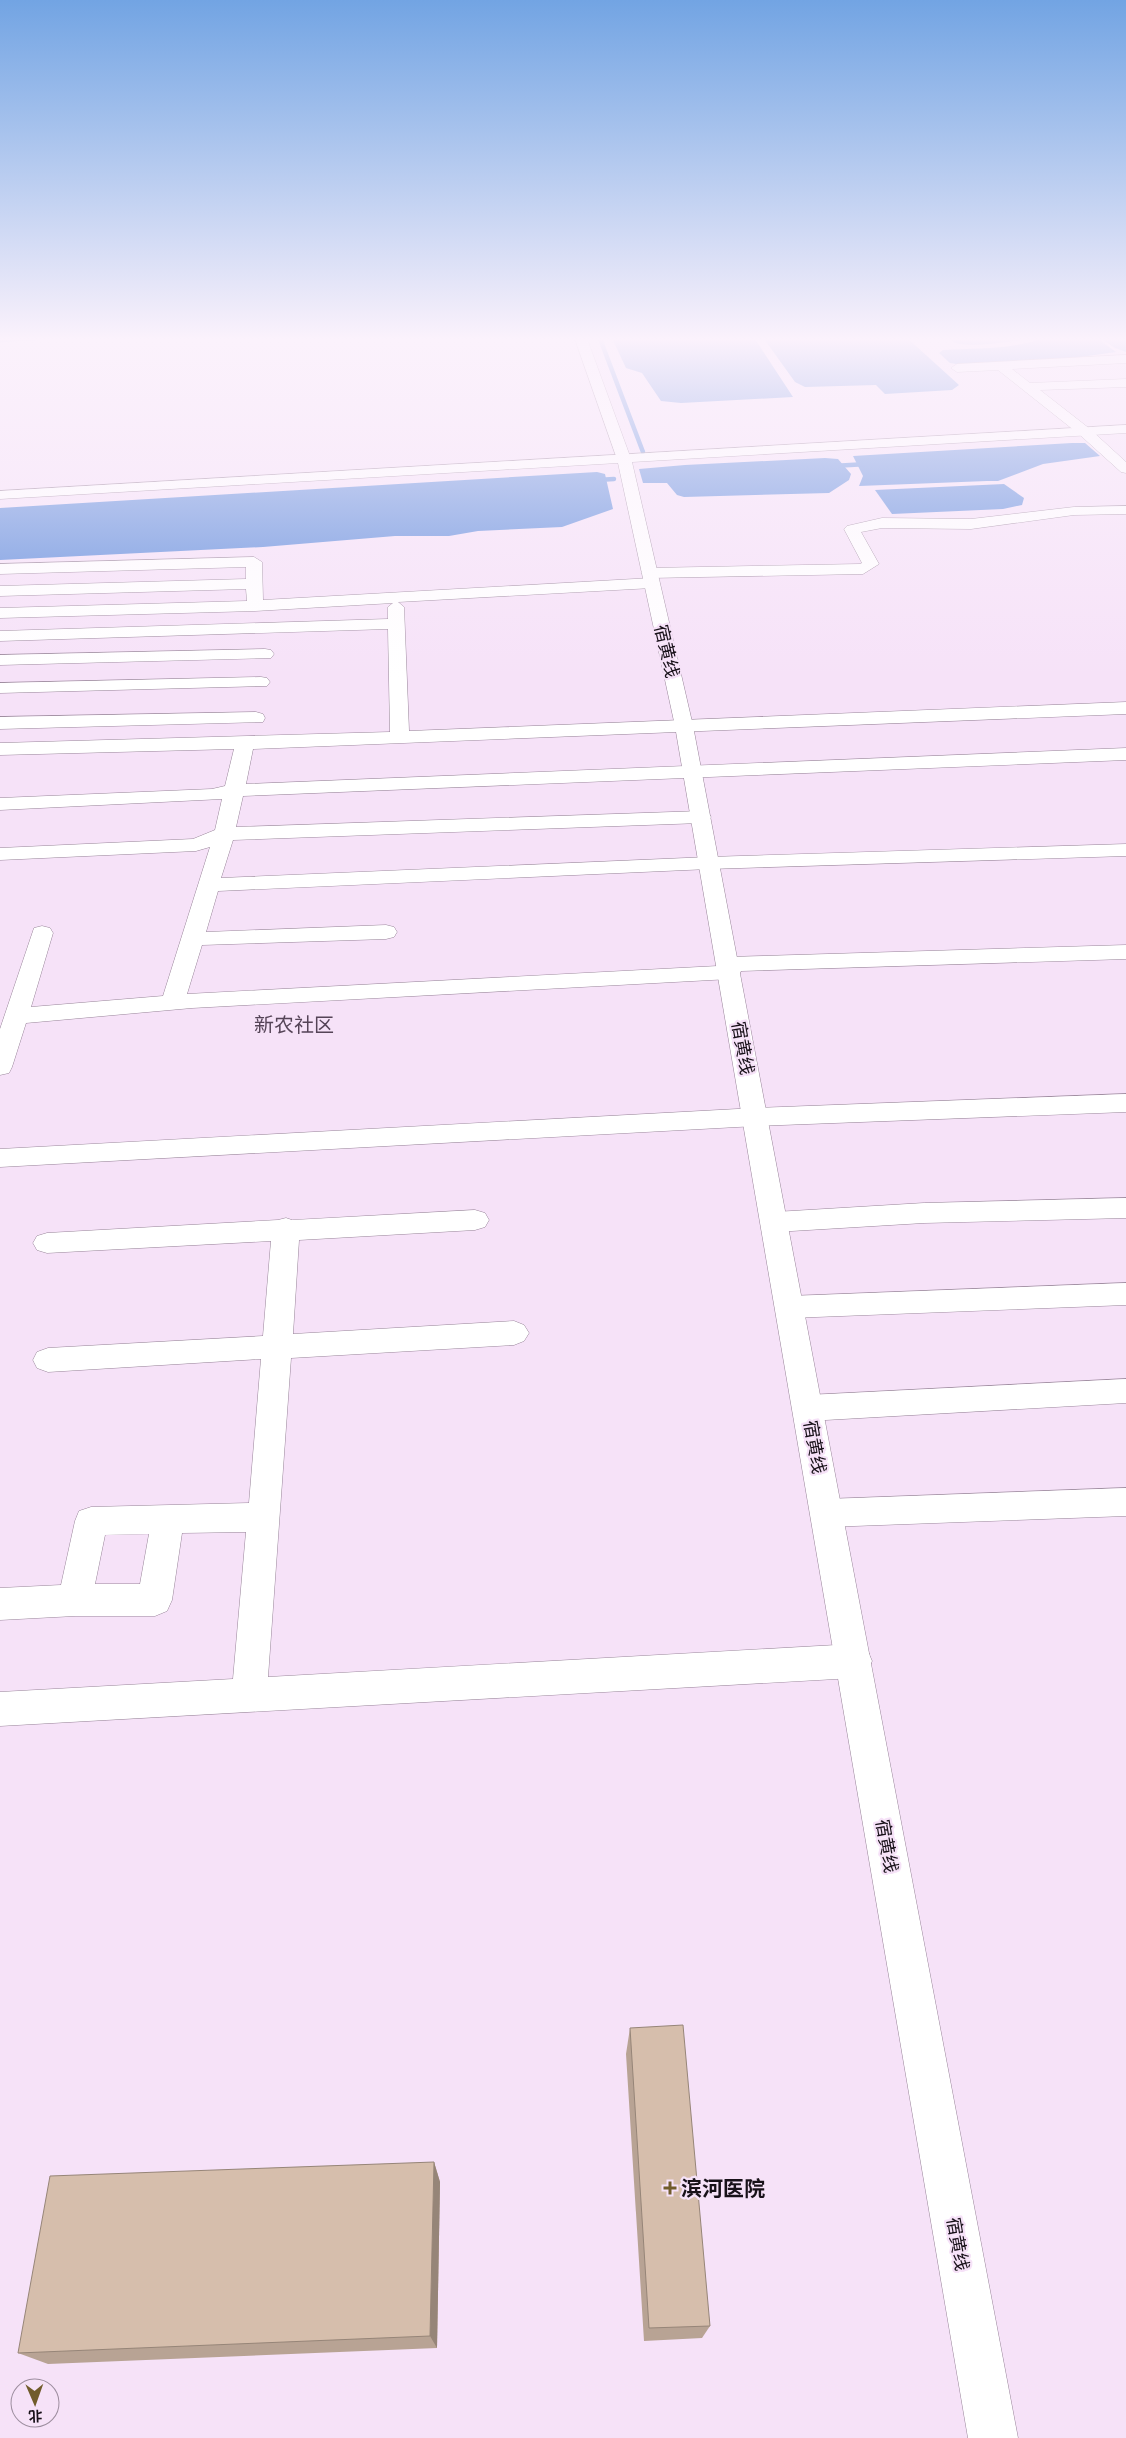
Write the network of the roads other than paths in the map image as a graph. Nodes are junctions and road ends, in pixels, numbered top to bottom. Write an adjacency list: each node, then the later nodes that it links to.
1 (621, 450): 4 (main road, 宿黄线)
2 (782, 450): 4 (main road)
3 (1105, 450): 5 (main road)
4 (624, 459): 6 (main road); 9 (main road, 宿黄线)
5 (1124, 466)
6 (0, 495)
7 (1126, 510): 9 (main road)
8 (0, 569): 10 (main road)
9 (650, 578): 12 (main road); 25 (main road, 宿黄线)
10 (254, 584): 11 (main road); 13 (main road)
11 (0, 591)
12 (396, 599): 13 (main road); 15 (main road)
13 (261, 605): 14 (main road); 16 (main road)
14 (0, 612)
15 (397, 624): 16 (main road); 26 (main road)
16 (267, 628): 17 (main road); 18 (main road)
17 (0, 636)
18 (265, 654): 19 (main road); 20 (main road)
19 (0, 660)
20 (261, 682): 21 (main road); 23 (main road)
21 (0, 688)
22 (1126, 708): 25 (main road)
23 (256, 718): 24 (main road); 27 (main road)
24 (0, 723)
25 (684, 726): 26 (main road); 30 (main road, 宿黄线)
26 (400, 738): 27 (main road)
27 (249, 744): 28 (main road); 31 (main road)
28 (0, 749)
29 (1126, 754): 30 (main road)
30 (692, 771): 31 (main road); 33 (main road, 宿黄线)
31 (235, 790): 32 (main road); 34 (main road)
32 (0, 804)
33 (701, 817): 34 (main road); 37 (main road, 宿黄线)
34 (224, 834): 36 (main road); 38 (main road)
35 (1126, 850): 37 (main road)
36 (0, 854)
37 (709, 863): 38 (main road); 43 (main road, 宿黄线)
38 (208, 885): 41 (main road)
39 (386, 932): 41 (main road)
40 (42, 933): 45 (main road)
41 (192, 939): 44 (main road)
42 (1126, 952): 43 (main road)
43 (729, 968): 44 (main road); 48 (main road, 宿黄线)
44 (173, 1003): 45 (main road)
45 (17, 1016): 46 (main road)
46 (0, 1067)
47 (1126, 1103): 48 (main road)
48 (756, 1117): 49 (main road); 52 (main road, 宿黄线)
49 (0, 1158)
50 (1126, 1208): 52 (main road)
51 (475, 1220): 53 (main road)
52 (775, 1222): 56 (main road, 宿黄线)
53 (286, 1228): 54 (main road); 58 (main road)
54 (47, 1243)
55 (1126, 1294): 56 (main road)
56 (790, 1307): 61 (main road, 宿黄线)
57 (514, 1333): 58 (main road)
58 (277, 1347): 59 (main road); 64 (main road)
59 (48, 1360)
60 (1125, 1393): 61 (main road)
61 (808, 1408): 63 (main road, 宿黄线)
62 (1126, 1502): 63 (main road)
63 (827, 1513): 68 (main road, 宿黄线)
64 (264, 1517): 65 (main road); 69 (main road)
65 (168, 1519): 66 (main road); 66 (main road)
66 (74, 1600): 67 (main road)
67 (0, 1604)
68 (854, 1661): 69 (main road); 71 (main road, 宿黄线)
69 (249, 1695): 70 (main road)
70 (0, 1709)
71 (993, 2438)

